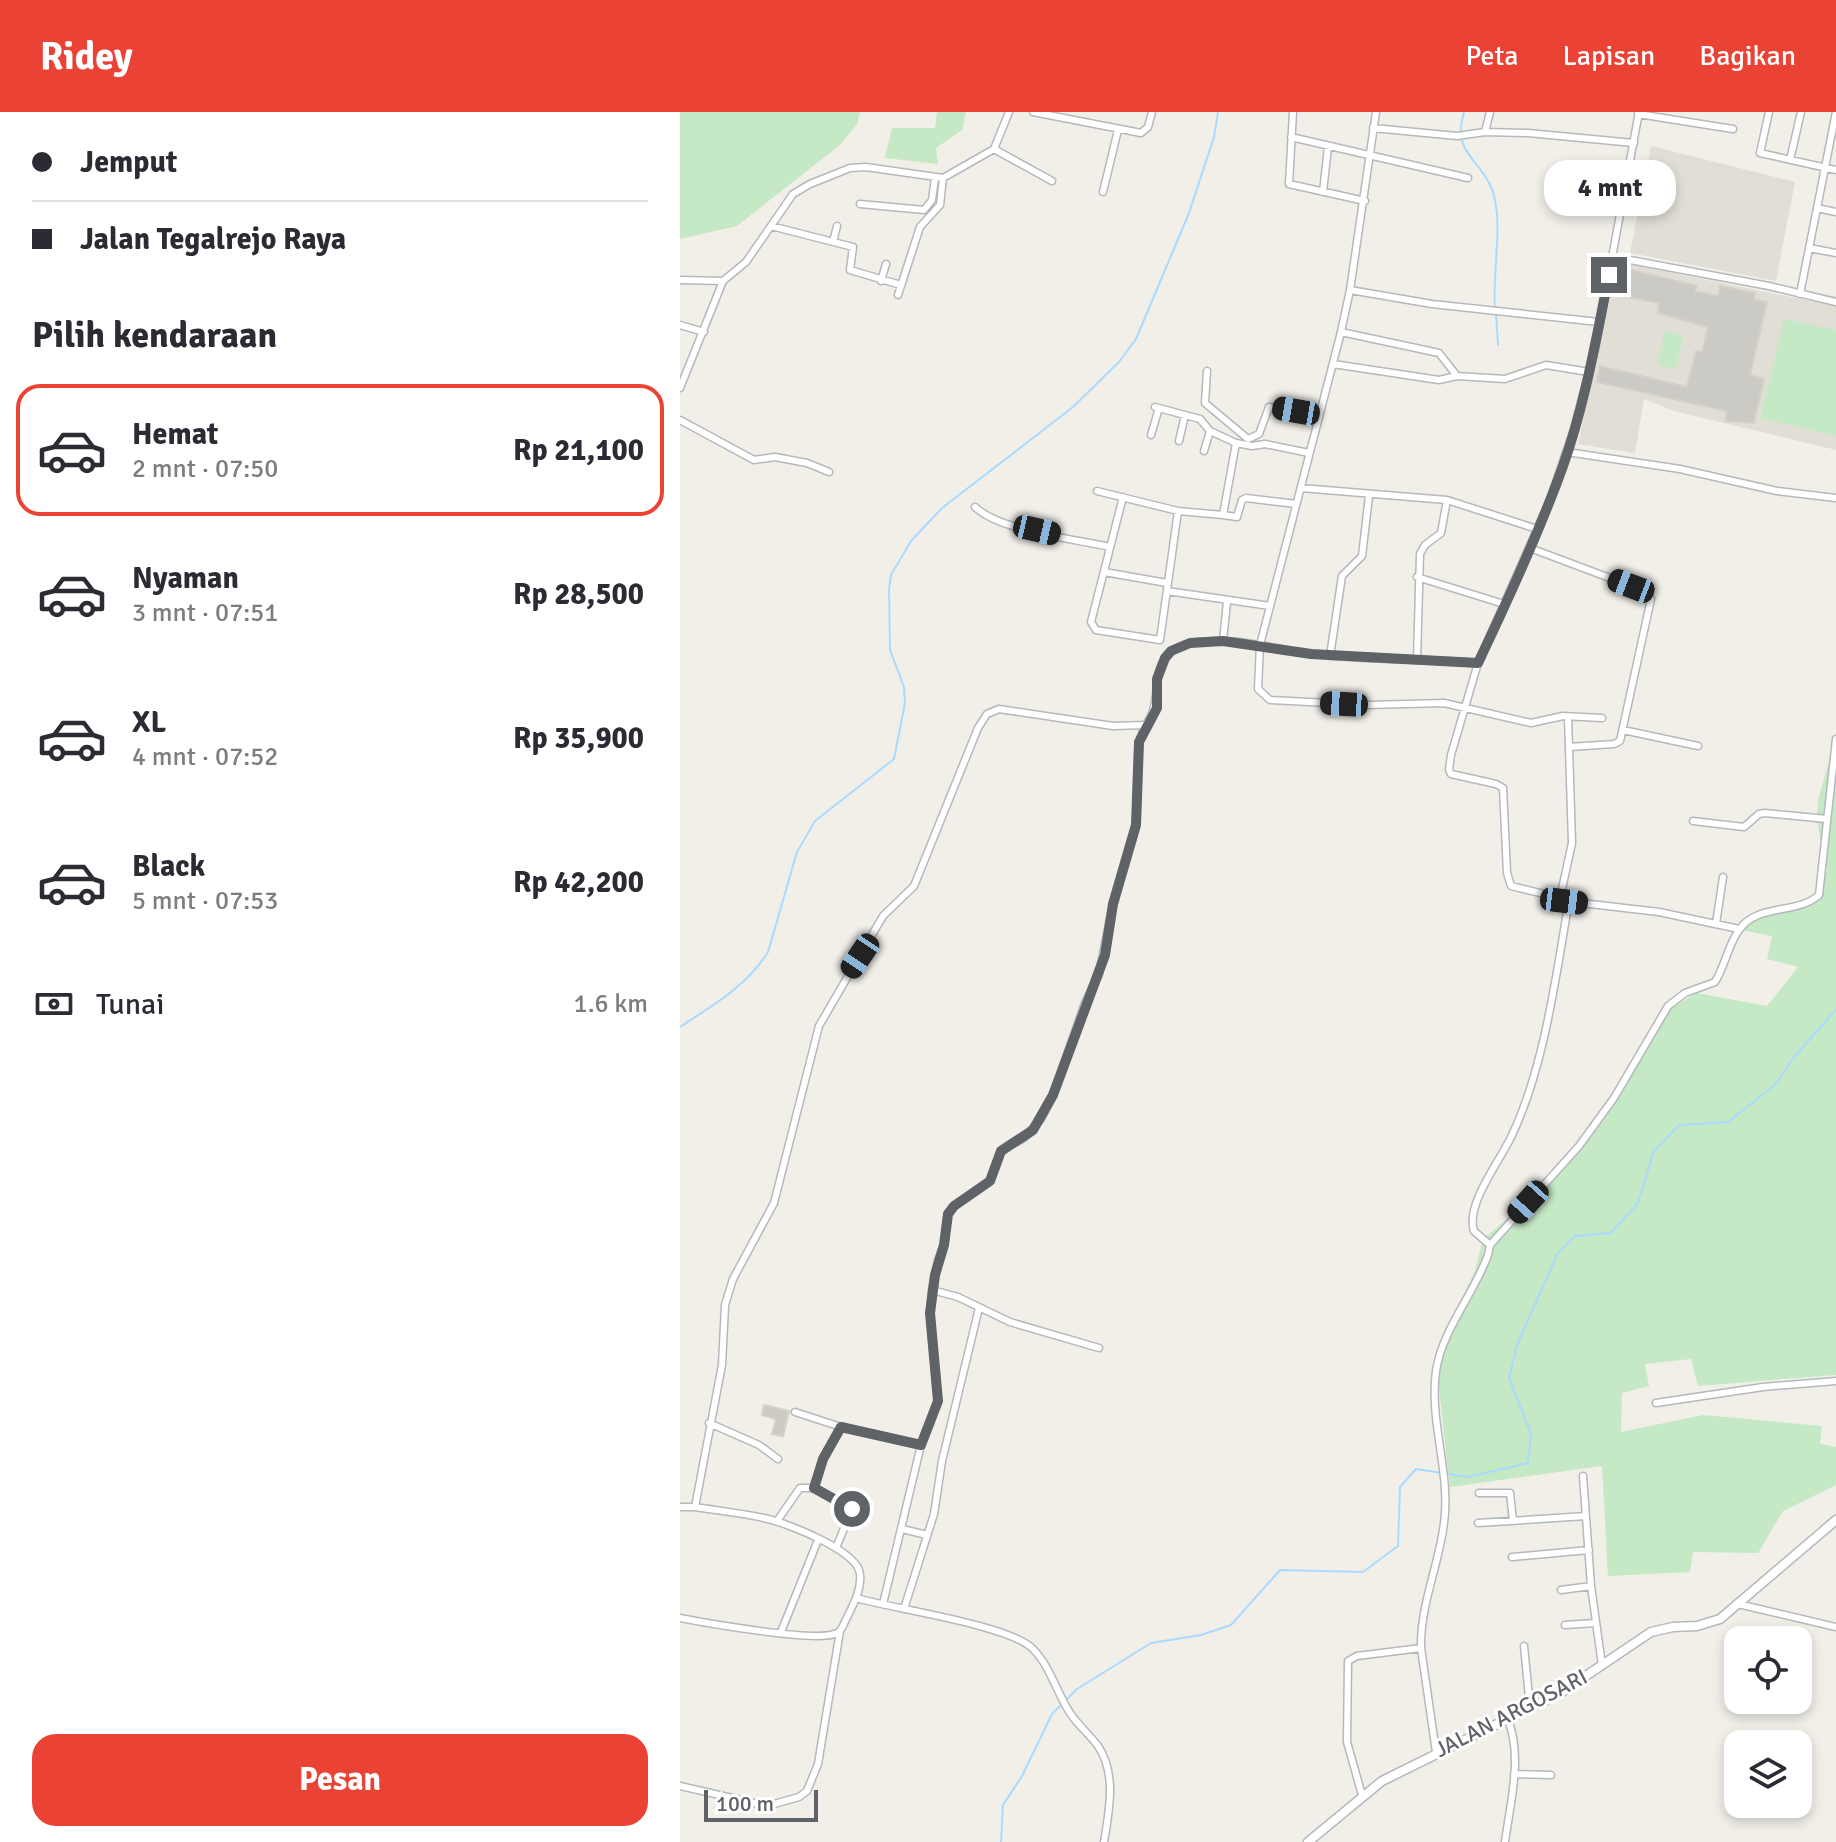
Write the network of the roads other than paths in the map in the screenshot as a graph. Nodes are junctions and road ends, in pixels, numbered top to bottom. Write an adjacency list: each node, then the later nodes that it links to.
1 (1009, 112): 18 (street)
2 (1033, 112): 13 (street)
3 (1152, 112): 13 (street)
4 (1293, 112): 15 (street)
5 (1376, 112): 11 (street)
6 (1490, 112): 14 (street)
7 (1769, 112): 20 (street)
8 (1801, 112): 20 (street)
9 (1836, 112): 21 (street)
10 (1639, 113): 12 (street); 16 (street)
11 (1373, 128): 14 (street); 19 (street)
12 (1733, 129)
13 (1118, 130): 26 (street)
14 (1485, 132): 16 (street)
15 (1291, 137): 17 (street); 27 (street)
16 (1634, 143): 37 (street)
17 (1328, 147): 19 (street); 27 (street)
18 (994, 149): 23 (street); 25 (street)
19 (1369, 156): 24 (street); 28 (street)
20 (1790, 160): 21 (street)
21 (1825, 167): 22 (street); 30 (street)
22 (1836, 170)
23 (939, 178): 29 (street); 32 (street); 42 (street)
24 (1468, 178)
25 (1052, 181)
26 (1103, 192)
27 (1323, 192): 28 (street)
28 (1365, 201): 43 (street)
29 (860, 204)
30 (1817, 208): 31 (street); 35 (street)
31 (1836, 212)
32 (771, 226): 34 (street); 40 (street)
33 (837, 226): 34 (street)
34 (833, 242): 41 (street)
35 (1809, 248): 36 (street); 44 (street)
36 (1836, 253)
37 (1614, 257): 44 (street); 47 (street)
38 (886, 264): 41 (street)
39 (680, 280): 40 (street)
40 (723, 281): 49 (street)
41 (881, 281): 42 (street)
42 (901, 285): 45 (street)
43 (1350, 290): 47 (street); 50 (street)
44 (1800, 294): 46 (street)
45 (898, 295)
46 (1836, 302)
47 (1599, 322): 53 (street)
48 (680, 325): 49 (street)
49 (704, 332): 55 (street)
50 (1341, 332): 51 (street); 54 (street)
51 (1333, 364): 54 (street); 57 (street)
52 (1207, 371): 57 (street)
53 (1589, 372): 54 (street); 64 (street)
54 (1457, 376)
55 (680, 388)
56 (1185, 415): 59 (street); 60 (street); 61 (street)
57 (1319, 415): 65 (street)
58 (680, 420): 66 (street)
59 (1210, 431): 62 (street); 63 (street)
60 (1151, 435)
61 (1179, 441)
62 (1236, 443): 65 (street); 76 (street)
63 (1204, 451)
64 (1567, 452): 71 (street); 77 (street)
65 (1309, 453): 67 (street)
66 (829, 472)
67 (1301, 488): 69 (street); 73 (street)
68 (1097, 491): 70 (street)
69 (1369, 496): 72 (street); 90 (street)
70 (1123, 497): 75 (street); 78 (street)
71 (1836, 498)
72 (1447, 500): 77 (street); 81 (street)
73 (1296, 504): 76 (street); 85 (street)
74 (975, 507): 78 (street)
75 (1178, 511): 76 (street); 82 (street)
76 (1223, 515)
77 (1537, 529): 79 (street)
78 (1110, 547): 80 (street)
79 (1530, 548): 84 (street); 97 (street)
80 (1104, 572): 82 (street); 86 (street)
81 (1417, 577): 84 (street); 91 (street)
82 (1167, 587): 83 (street); 86 (street)
83 (1227, 602): 85 (street); 87 (street)
84 (1504, 604): 92 (street)
85 (1270, 606): 88 (street)
86 (1160, 640): 89 (street)
87 (1223, 641): 88 (street); 89 (street)
88 (1260, 645): 90 (street); 93 (street)
89 (1171, 651): 96 (street)
90 (1330, 656): 91 (street)
91 (1417, 659): 92 (street)
92 (1478, 663): 93 (street)
93 (1465, 706): 94 (street); 104 (street)
94 (1568, 717): 95 (street); 100 (street)
95 (1602, 718)
96 (1145, 725): 108 (street); 114 (street)
97 (1623, 730): 99 (street); 100 (street)
98 (1836, 739): 101 (street)
99 (1698, 746)
100 (1569, 747): 104 (street)
101 (1827, 819): 102 (street); 106 (street)
102 (1693, 821)
103 (1723, 877): 105 (street)
104 (1562, 900): 105 (street); 107 (street)
105 (1716, 924): 106 (street)
106 (1739, 929): 107 (street)
107 (1490, 1245): 147 (street)
108 (932, 1290): 109 (street); 116 (street)
109 (979, 1308): 110 (street); 129 (street)
110 (1099, 1348)
111 (1836, 1381): 112 (street)
112 (1656, 1403)
113 (795, 1412): 115 (street)
114 (709, 1423): 117 (street); 121 (street)
115 (841, 1427): 116 (street); 119 (street)
116 (921, 1445): 128 (street)
117 (778, 1459)
118 (1583, 1476): 123 (street)
119 (814, 1488): 125 (street); 131 (street)
120 (1479, 1493): 126 (street)
121 (695, 1507): 122 (street); 125 (street)
122 (680, 1508)
123 (1586, 1516): 126 (street); 132 (street)
124 (1836, 1520): 138 (street, JALAN ARGOSARI)
125 (777, 1521): 130 (street)
126 (1513, 1521): 127 (street)
127 (1478, 1523)
128 (902, 1529): 129 (street); 137 (street)
129 (927, 1535): 139 (street)
130 (818, 1540): 131 (street); 145 (street)
131 (836, 1548): 136 (street)
132 (1589, 1550): 133 (street); 134 (street)
133 (1512, 1557)
134 (1591, 1586): 135 (street); 141 (street)
135 (1561, 1590)
136 (856, 1598): 137 (street); 144 (street)
137 (883, 1604): 139 (street)
138 (1738, 1604): 143 (street); 148 (street, JALAN ARGOSARI)
139 (904, 1609): 156 (street)
140 (680, 1618): 145 (street)
141 (1595, 1623): 142 (street); 148 (street)
142 (1565, 1625)
143 (1836, 1627)
144 (840, 1631): 145 (street); 154 (street)
145 (781, 1632)
146 (1524, 1646): 149 (street)
147 (1421, 1648): 151 (street); 155 (street)
148 (1602, 1665): 149 (street, JALAN ARGOSARI)
149 (1530, 1708): 150 (street, JALAN ARGOSARI)
150 (1508, 1720): 151 (street, JALAN ARGOSARI); 152 (street)
151 (1436, 1752): 155 (street, JALAN ARGOSARI)
152 (1514, 1774): 153 (street); 158 (street)
153 (1551, 1775)
154 (680, 1786)
155 (1362, 1795): 157 (street, JALAN ARGOSARI)
156 (1104, 1842)
157 (1308, 1842)
158 (1505, 1842)

